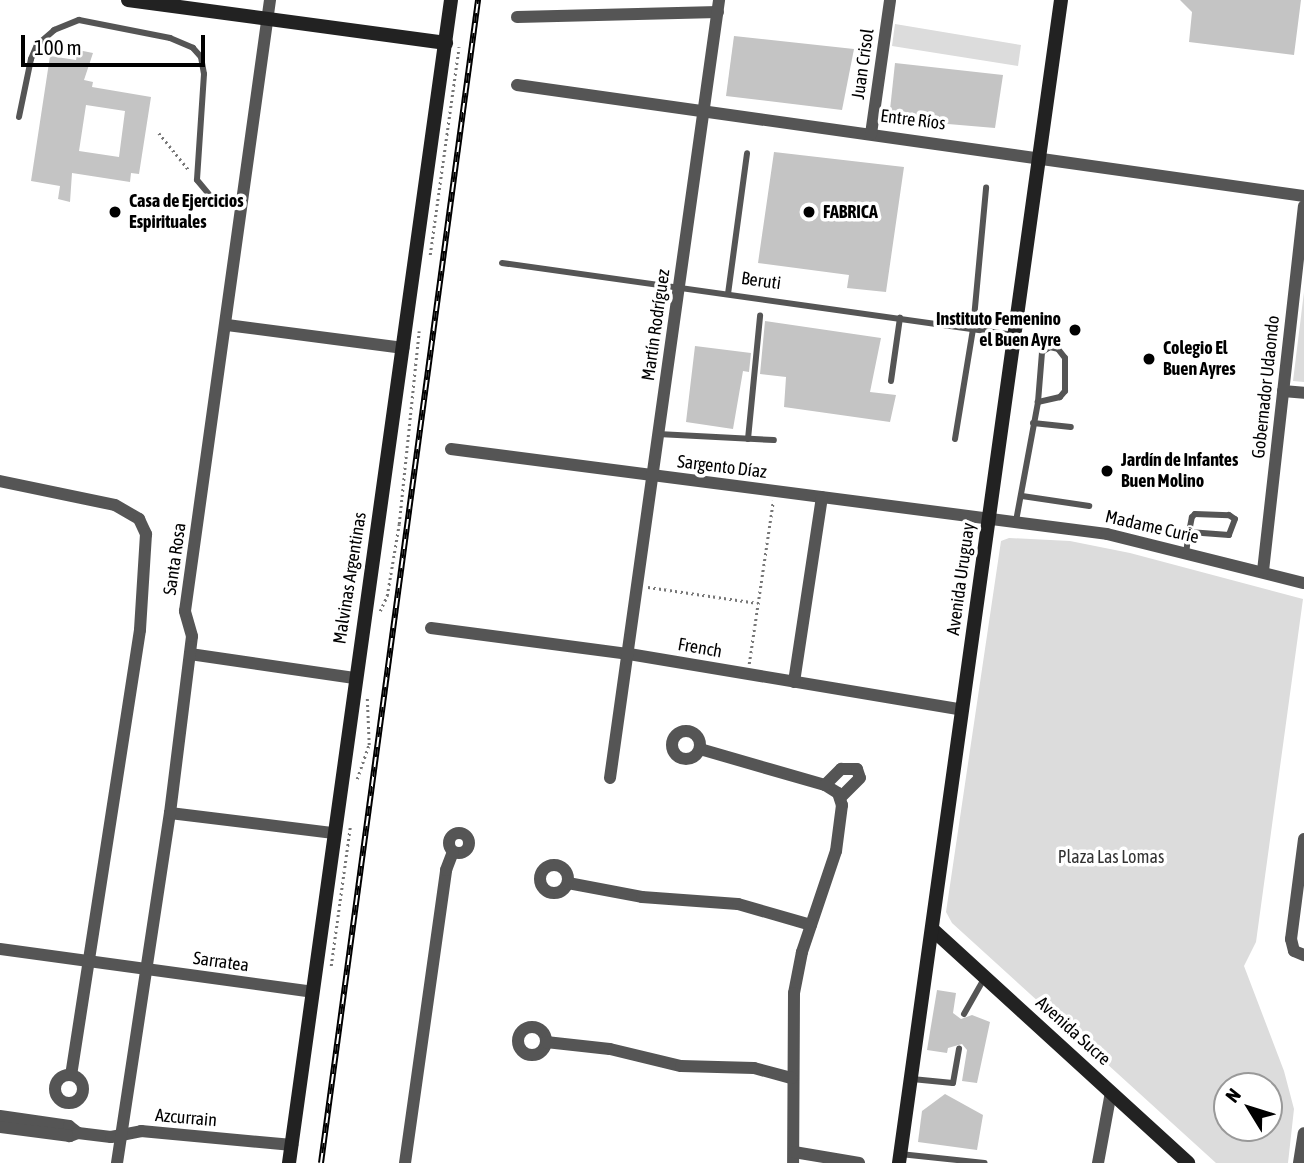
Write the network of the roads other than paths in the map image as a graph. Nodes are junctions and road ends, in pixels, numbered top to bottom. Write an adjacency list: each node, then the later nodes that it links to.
1 (128, 0): 8 (main road)
2 (270, 0): 8 (street, Santa Rosa)
3 (452, 0): 9 (main road, Malvinas Argentinas)
4 (890, 0): 13 (street, Juan Crisol)
5 (1061, 0): 15 (main road, Avenida Uruguay)
6 (718, 6): 7 (street); 11 (street, Martín Rodríguez)
7 (517, 17)
8 (268, 22): 9 (main road); 18 (street, Santa Rosa)
9 (452, 41): 28 (main road, Malvinas Argentinas)
10 (517, 85): 11 (street, Entre Ríos)
11 (703, 112): 13 (street, Entre Ríos); 21 (street, Martín Rodríguez)
12 (19, 117): 18 (lane)
13 (871, 134): 15 (street, Entre Ríos)
14 (747, 153): 22 (lane)
15 (1039, 157): 17 (street, Entre Ríos); 27 (main road, Avenida Uruguay)
16 (986, 188): 26 (lane)
17 (1304, 196)
18 (243, 204): 25 (street, Santa Rosa)
19 (1304, 206): 31 (street, Gobernador Udaondo)
20 (502, 263): 21 (lane, Beruti)
21 (679, 286): 22 (lane, Beruti); 36 (street, Martín Rodríguez)
22 (729, 293): 24 (lane, Beruti)
23 (760, 316): 37 (lane)
24 (900, 318): 26 (lane, Beruti); 30 (lane)
25 (227, 325): 28 (street); 53 (street, Santa Rosa)
26 (973, 329): 27 (lane, Beruti); 38 (lane)
27 (1014, 335): 29 (lane, Beruti); 46 (main road, Avenida Uruguay)
28 (404, 348): 55 (main road, Malvinas Argentinas)
29 (1045, 349): 33 (lane); 33 (lane)
30 (891, 381)
31 (1283, 391): 32 (street); 50 (street, Gobernador Udaondo)
32 (1304, 393)
33 (1038, 402): 34 (lane)
34 (1033, 423): 35 (lane); 43 (lane)
35 (1071, 428)
36 (658, 434): 37 (lane); 41 (street, Martín Rodríguez)
37 (748, 439): 39 (lane)
38 (955, 439)
39 (774, 440)
40 (451, 449): 41 (street, Sargento Díaz)
41 (653, 476): 44 (street, Sargento Díaz); 54 (street, Martín Rodríguez)
42 (0, 482): 71 (street)
43 (1022, 496): 45 (lane); 47 (lane)
44 (822, 497): 46 (street, Sargento Díaz); 56 (street)
45 (1089, 506)
46 (989, 517): 47 (street, Madame Curie); 57 (main road, Avenida Uruguay)
47 (1016, 521): 49 (street, Madame Curie)
48 (1189, 532): 48 (lane); 49 (lane)
49 (1186, 553): 50 (street, Madame Curie)
50 (1263, 571): 51 (street, Madame Curie)
51 (1304, 583)
52 (431, 628): 54 (street, French)
53 (190, 654): 55 (street); 62 (street, Santa Rosa)
54 (629, 654): 56 (street, French); 59 (street, Martín Rodríguez)
55 (354, 678): 63 (main road, Malvinas Argentinas)
56 (794, 682): 57 (street, French)
57 (962, 710): 68 (main road, Avenida Uruguay)
58 (700, 748): 60 (street)
59 (610, 778)
60 (825, 785): 61 (street); 61 (street)
61 (841, 798): 67 (street)
62 (170, 813): 63 (street); 72 (street, Santa Rosa)
63 (332, 833): 74 (main road, Malvinas Argentinas)
64 (1304, 839): 70 (street)
65 (453, 852): 92 (street)
66 (568, 883): 67 (street)
67 (811, 925): 79 (street)
68 (932, 929): 73 (main road, Avenida Sucre); 80 (main road, Avenida Uruguay)
69 (0, 949): 71 (street, Sarratea)
70 (1299, 953)
71 (89, 962): 72 (street, Sarratea); 78 (street)
72 (147, 970): 74 (street, Sarratea); 86 (street, Santa Rosa)
73 (985, 976): 75 (lane); 81 (main road, Avenida Sucre)
74 (312, 992): 87 (main road, Malvinas Argentinas)
75 (964, 1014)
76 (546, 1042): 79 (street)
77 (960, 1049): 80 (lane)
78 (71, 1075)
79 (792, 1078): 88 (street)
80 (911, 1079): 89 (main road, Avenida Uruguay)
81 (1111, 1092): 95 (street); 96 (main road, Avenida Sucre)
82 (0, 1116): 84 (street, Azcurrain)
83 (0, 1128): 84 (street, Azcurrain)
84 (78, 1133): 86 (street, Azcurrain)
85 (1304, 1133): 97 (street)
86 (122, 1136): 87 (street, Azcurrain); 90 (street, Santa Rosa)
87 (292, 1145): 91 (main road, Malvinas Argentinas)
88 (794, 1158): 93 (street)
89 (899, 1158): 94 (lane)
90 (117, 1163)
91 (289, 1163)
92 (405, 1163)
93 (859, 1163)
94 (985, 1163)
95 (1098, 1163)
96 (1188, 1163)
97 (1299, 1163)

